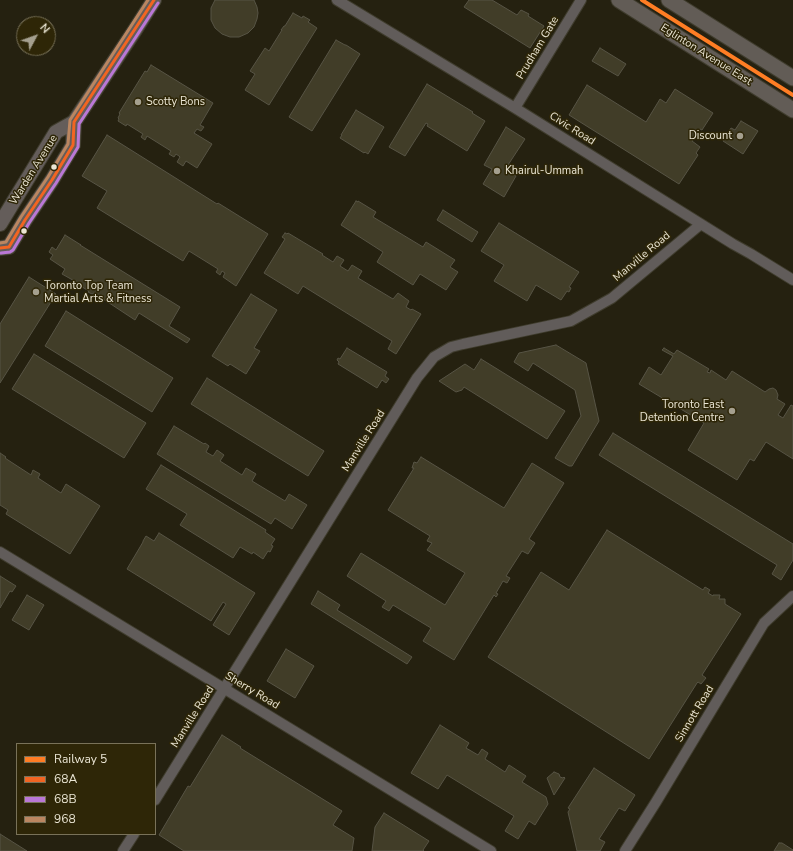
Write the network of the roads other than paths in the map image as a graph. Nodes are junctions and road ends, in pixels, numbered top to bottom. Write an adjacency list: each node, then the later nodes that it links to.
1 (154, 0): 9 (main road, Warden Avenue)
2 (337, 0): 7 (street, Civic Road)
3 (581, 0): 7 (street, Prudham Gate)
4 (619, 0): 8 (main road, Eglinton Avenue East)
5 (669, 0): 6 (main road)
6 (793, 78)
7 (515, 108): 11 (street, Civic Road)
8 (793, 110)
9 (74, 122): 10 (main road, Warden Avenue); 12 (main road, Warden Avenue)
10 (0, 224)
11 (701, 224): 13 (street, Civic Road); 16 (street, Manville Road)
12 (0, 248)
13 (793, 280)
14 (0, 552): 16 (street, Sherry Road)
15 (793, 596): 21 (street, Sinnott Road)
16 (224, 689): 17 (street, Manville Road); 20 (street, Sherry Road)
17 (156, 798)
18 (133, 835): 19 (street)
19 (123, 851)
20 (491, 851)
21 (625, 851)

